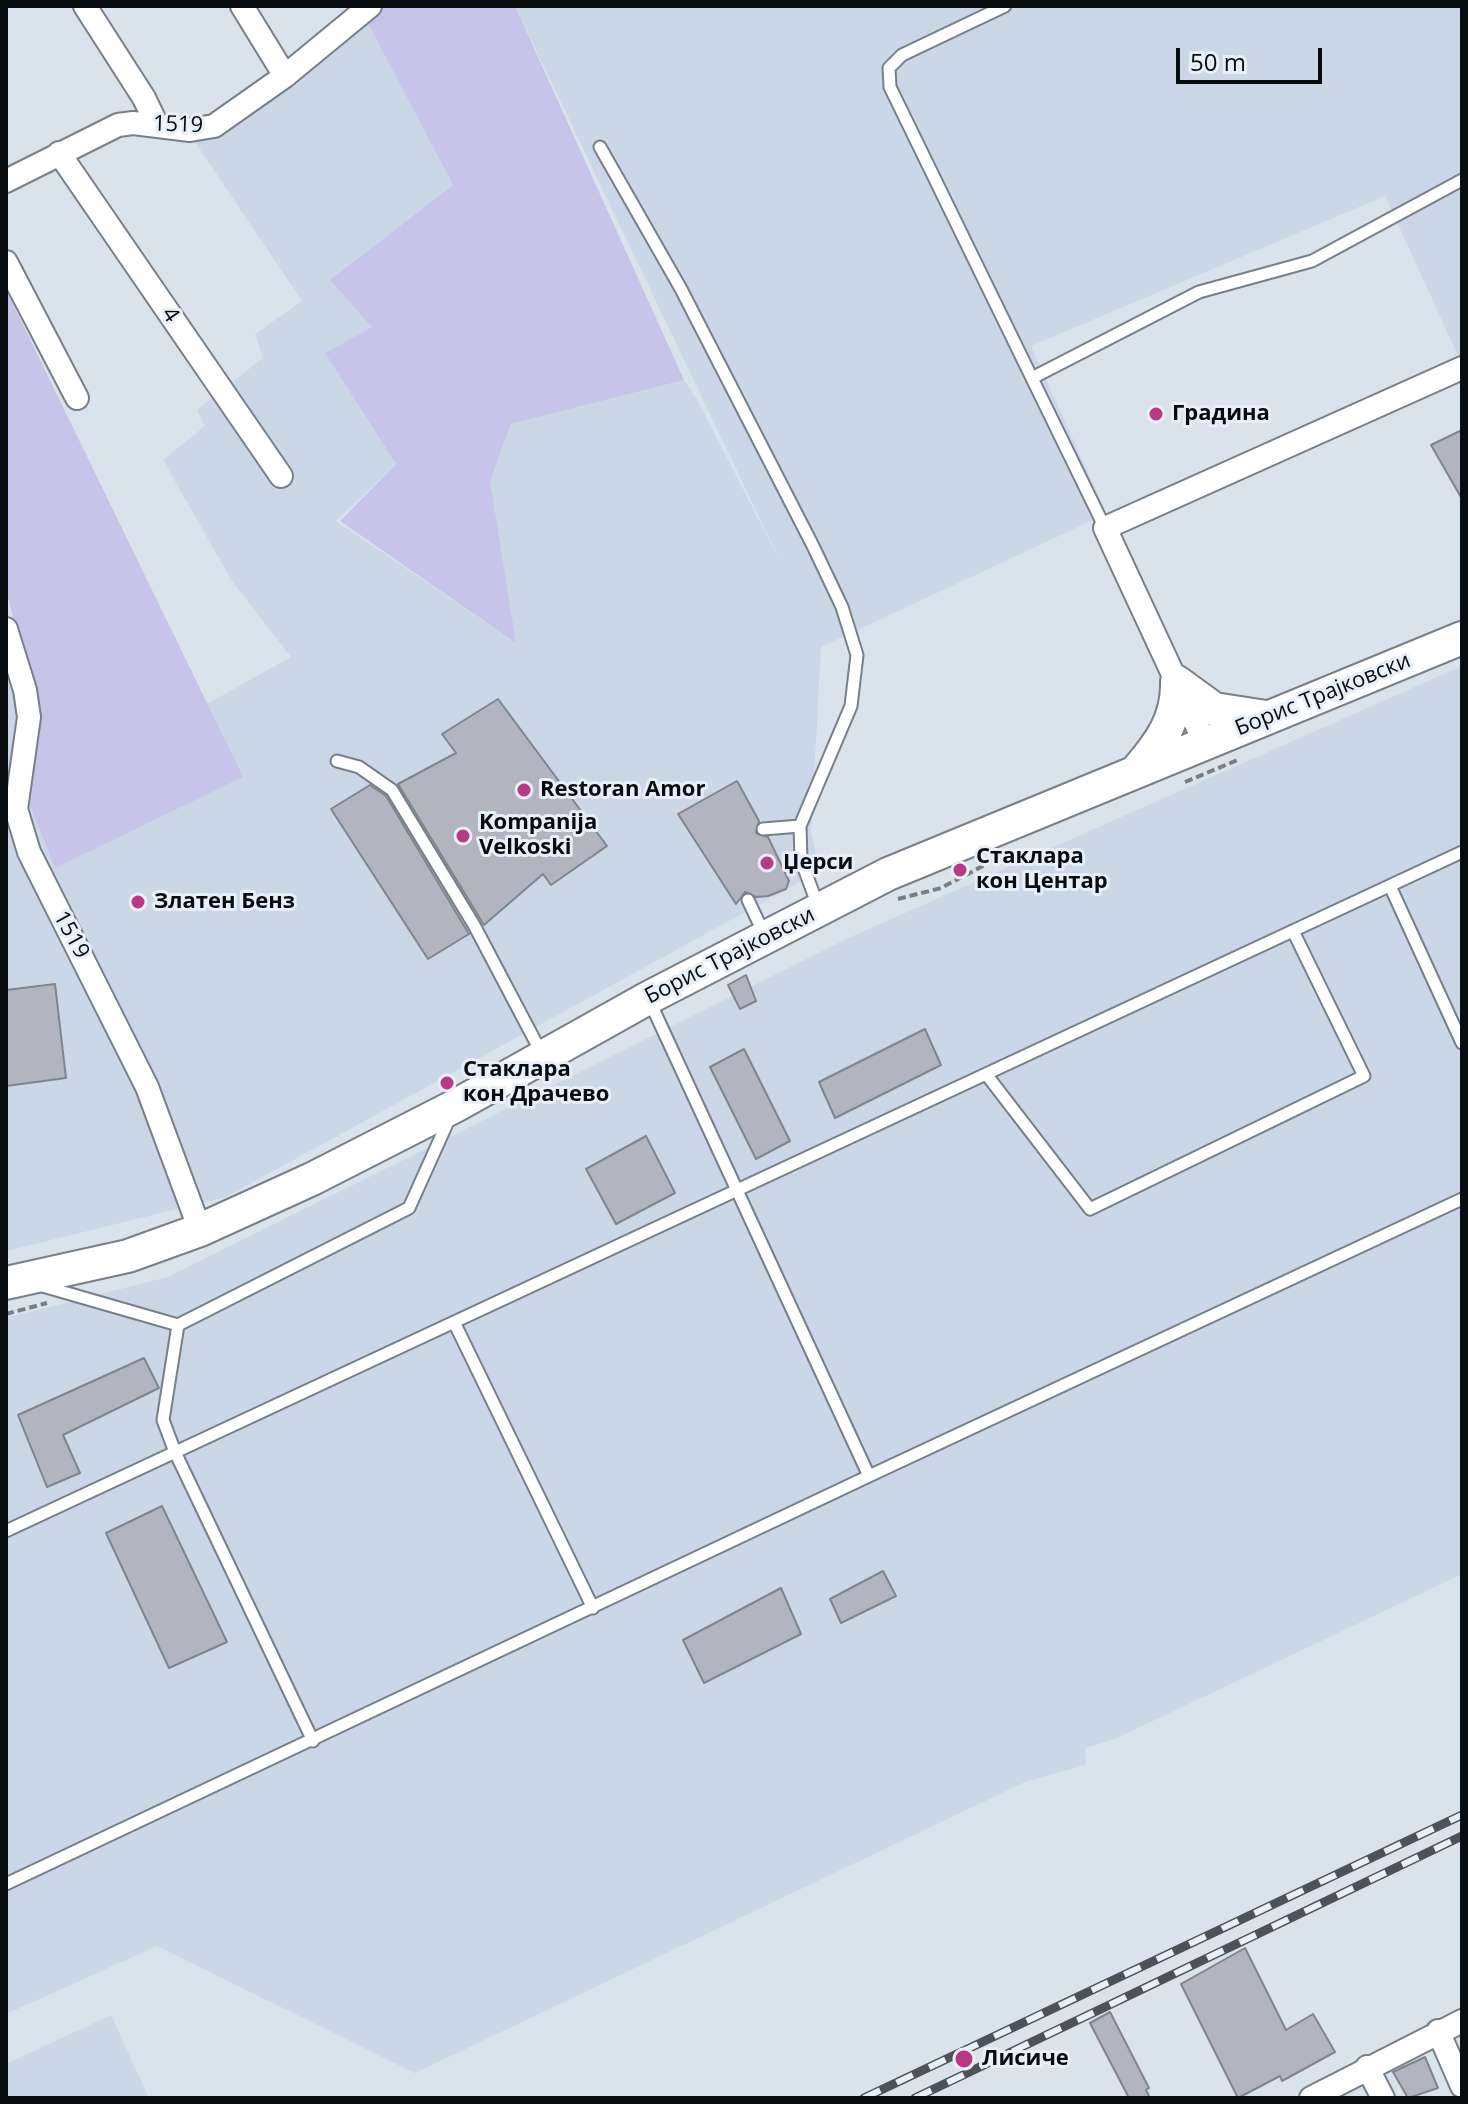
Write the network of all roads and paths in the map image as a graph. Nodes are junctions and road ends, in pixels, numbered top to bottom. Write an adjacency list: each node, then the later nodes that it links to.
1 (85, 6): 6 (street)
2 (242, 6): 5 (street)
3 (370, 6): 5 (street, 1519)
4 (1005, 6): 13 (lane)
5 (285, 76): 6 (street, 1519)
6 (157, 125): 8 (street, 1519)
7 (600, 147): 26 (lane)
8 (59, 153): 10 (street, 1519); 15 (street, 4)
9 (1462, 180): 13 (lane)
10 (6, 181)
11 (6, 262): 14 (street)
12 (1462, 368): 16 (street)
13 (1032, 378): 16 (lane)
14 (77, 398)
15 (281, 476)
16 (1105, 528): 19 (street)
17 (6, 629): 43 (street, 1519)
18 (1462, 638): 20 (main road, Борис Трајковски)
19 (1177, 682): 20 (main road); 21 (street); 24 (main road)
20 (1274, 716): 21 (main road, Борис Трајковски)
21 (1205, 743): 24 (main road, Борис Трајковски)
22 (1246, 756): 25 (path)
23 (337, 761): 38 (lane)
24 (1135, 771): 33 (main road, Борис Трајковски)
25 (1178, 784)
26 (800, 826): 27 (lane); 33 (lane)
27 (763, 829)
28 (1462, 852): 30 (lane)
29 (1004, 854): 32 (path)
30 (1390, 886): 34 (lane); 37 (lane)
31 (748, 900): 35 (lane)
32 (886, 901)
33 (819, 910): 35 (main road, Борис Трајковски)
34 (1293, 931): 39 (lane); 39 (lane)
35 (766, 938): 36 (main road, Борис Трајковски)
36 (648, 998): 38 (main road, Борис Трајковски); 41 (lane)
37 (1462, 1043)
38 (543, 1056): 40 (main road, Борис Трајковски)
39 (986, 1074): 41 (lane)
40 (455, 1106): 43 (main road, Борис Трајковски); 48 (lane)
41 (737, 1191): 47 (lane); 50 (lane)
42 (1462, 1199): 50 (lane)
43 (200, 1230): 44 (main road, Борис Трајковски)
44 (12, 1281): 45 (lane)
45 (75, 1295): 46 (path); 48 (lane)
46 (6, 1314)
47 (454, 1322): 49 (lane); 52 (lane)
48 (178, 1325): 49 (lane)
49 (175, 1452): 51 (lane); 53 (lane)
50 (869, 1476): 52 (lane)
51 (6, 1531)
52 (593, 1608): 53 (lane)
53 (313, 1741): 54 (lane)
54 (6, 1884)
55 (1462, 2021): 56 (street)
56 (1438, 2031): 57 (street); 58 (street)
57 (1367, 2067): 59 (street); 60 (street)
58 (1462, 2086)
59 (1311, 2098)
60 (1383, 2098)

